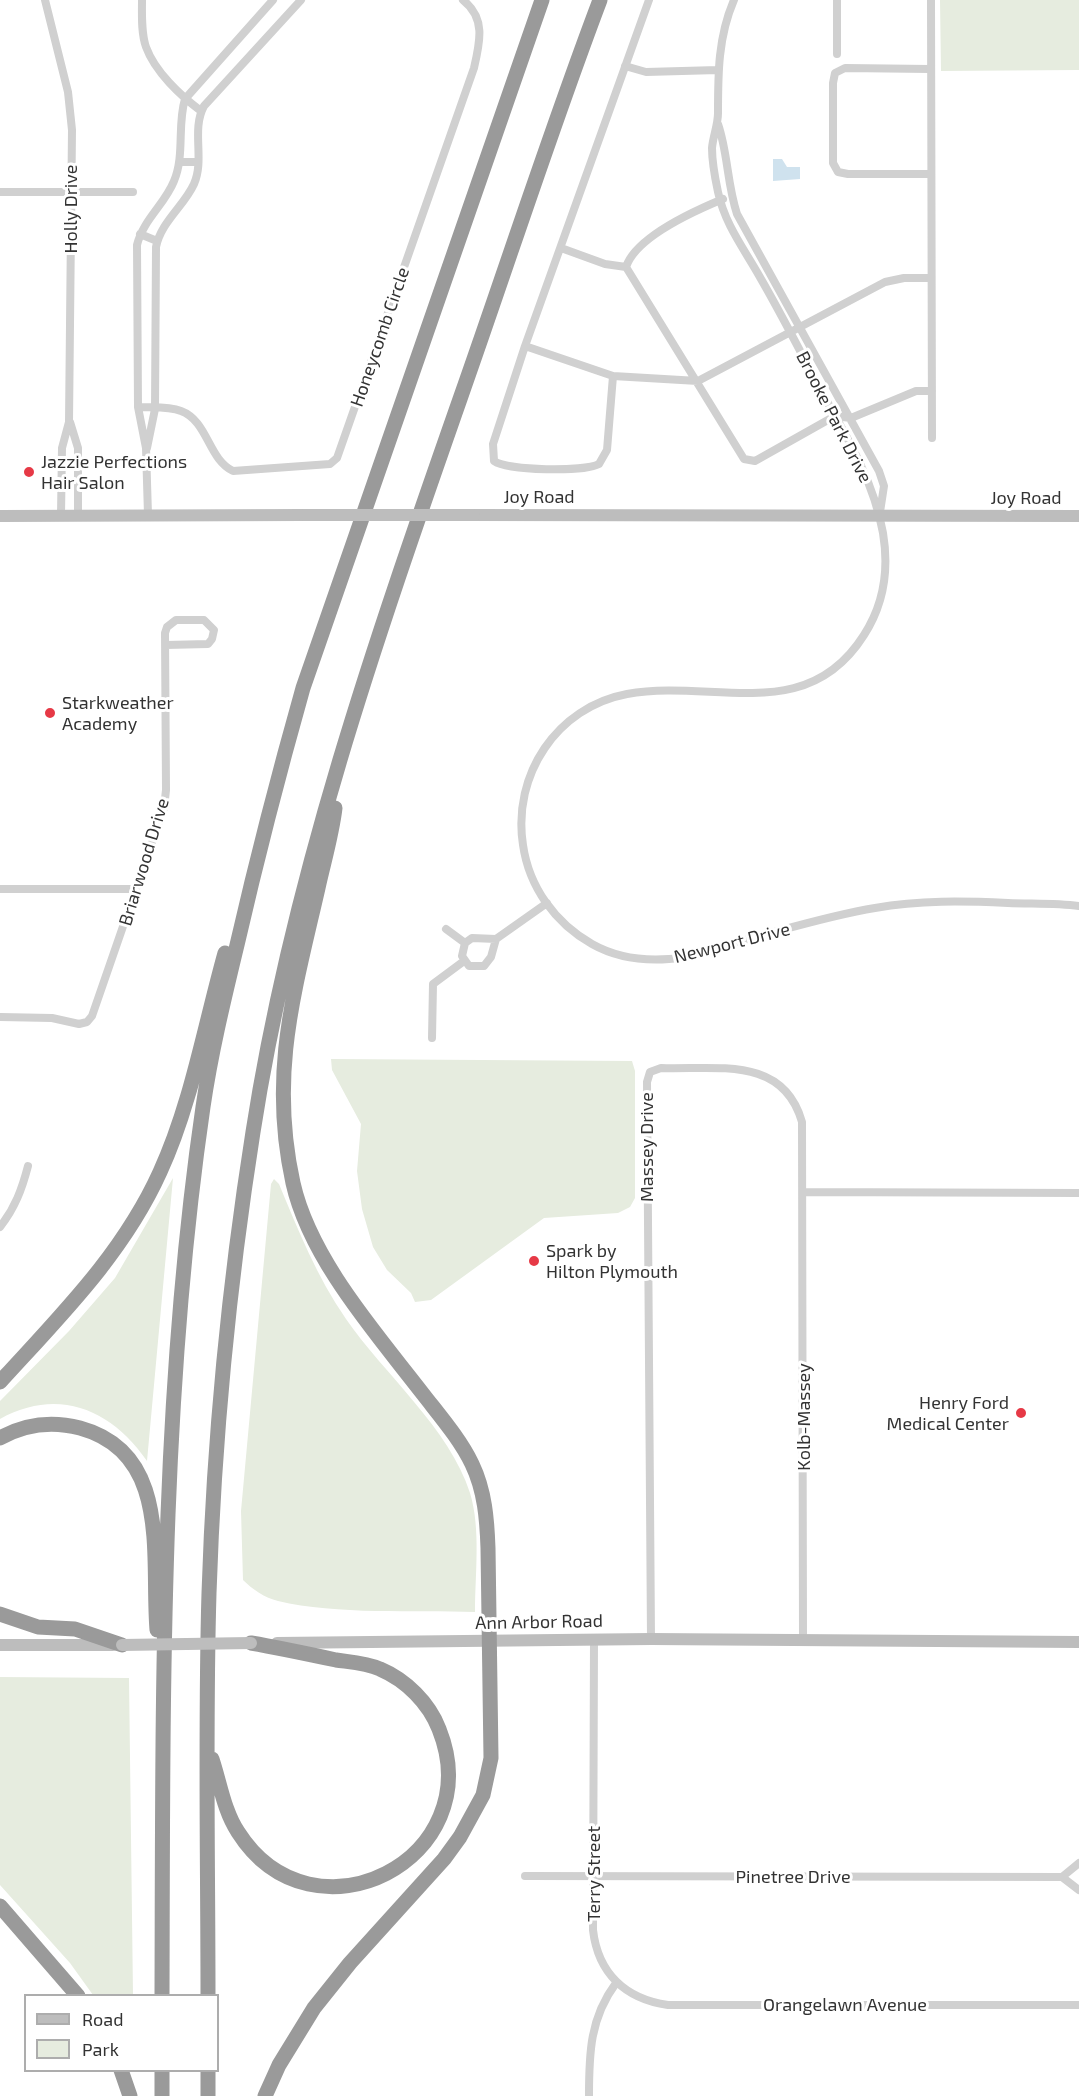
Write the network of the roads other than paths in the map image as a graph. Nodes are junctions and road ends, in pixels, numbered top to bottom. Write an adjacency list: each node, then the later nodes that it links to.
1 (45, 0): 23 (street, Holly Drive)
2 (142, 0): 16 (street)
3 (273, 0): 16 (street)
4 (301, 0): 17 (street)
5 (463, 0): 43 (street, Honeycomb Circle)
6 (542, 0): 59 (highway)
7 (600, 0): 56 (highway)
8 (649, 0): 13 (street)
9 (734, 0): 15 (street, Brooke Park Drive)
10 (837, 0): 12 (street)
11 (931, 0): 14 (street)
12 (837, 54)
13 (625, 66): 15 (street); 31 (street)
14 (930, 69): 21 (street); 21 (street)
15 (718, 70): 18 (street, Brooke Park Drive)
16 (185, 99): 17 (street); 19 (street)
17 (201, 111): 20 (street)
18 (718, 123): 25 (street, Brooke Park Drive); 26 (street, Brooke Park Drive)
19 (180, 162): 20 (street); 28 (street)
20 (197, 162): 30 (street)
21 (931, 174): 33 (street)
22 (0, 192): 23 (street)
23 (72, 192): 24 (street); 46 (street, Holly Drive)
24 (133, 192)
25 (731, 196): 26 (street); 27 (street, Brooke Park Drive)
26 (720, 200): 29 (street, Brooke Park Drive); 32 (street)
27 (745, 229): 29 (street); 36 (street, Brooke Park Drive)
28 (140, 234): 30 (street); 34 (street)
29 (734, 234): 37 (street, Brooke Park Drive)
30 (157, 241): 35 (street)
31 (561, 248): 32 (street); 38 (street)
32 (626, 267): 40 (street)
33 (931, 278): 36 (street); 41 (street)
34 (139, 318): 35 (street); 42 (street)
35 (156, 320): 43 (street)
36 (802, 327): 37 (street); 45 (street, Brooke Park Drive)
37 (791, 333): 40 (street); 44 (street, Brooke Park Drive)
38 (525, 346): 39 (street); 39 (street)
39 (613, 376): 40 (street)
40 (698, 381): 44 (street)
41 (932, 391): 45 (street); 47 (street)
42 (138, 407): 43 (street, Honeycomb Circle); 48 (street)
43 (155, 408): 48 (street)
44 (836, 416): 45 (street); 52 (street, Brooke Park Drive)
45 (851, 418): 52 (street, Brooke Park Drive)
46 (69, 422): 49 (street, Holly Drive); 50 (street, Holly Drive)
47 (932, 438)
48 (146, 448): 51 (street)
49 (61, 515): 50 (main road, Joy Road); 53 (main road, Joy Road)
50 (78, 515): 51 (main road, Joy Road)
51 (148, 515): 52 (main road, Joy Road, bridge)
52 (880, 515): 54 (main road, Joy Road); 60 (street, Newport Drive)
53 (0, 516)
54 (1079, 516)
55 (166, 645): 55 (street, Briarwood Drive); 58 (street, Briarwood Drive)
56 (342, 748): 77 (highway); 84 (highway)
57 (0, 889): 58 (street)
58 (136, 889): 66 (street, Briarwood Drive)
59 (248, 895): 72 (highway); 83 (highway)
60 (547, 903): 61 (street, Newport Drive); 63 (street)
61 (1079, 906)
62 (446, 929): 64 (street)
63 (496, 939): 64 (street); 65 (street)
64 (465, 943): 65 (street)
65 (464, 961): 67 (street)
66 (0, 1017)
67 (432, 1038)
68 (28, 1166): 71 (street)
69 (804, 1192): 70 (street); 76 (street, Massey Drive); 78 (street, Kolb-Massey)
70 (1079, 1193)
71 (0, 1227)
72 (0, 1382)
73 (0, 1438): 83 (highway)
74 (0, 1614): 82 (highway)
75 (594, 1639): 76 (main road, Ann Arbor Road); 77 (main road, Ann Arbor Road); 87 (street, Terry Street)
76 (651, 1639): 78 (main road, Ann Arbor Road)
77 (489, 1641): 80 (main road, Ann Arbor Road); 102 (highway)
78 (803, 1641): 79 (main road, Ann Arbor Road)
79 (1079, 1642)
80 (251, 1643): 82 (main road, Ann Arbor Road, bridge); 84 (highway)
81 (0, 1645): 82 (main road, Ann Arbor Road)
82 (122, 1645)
83 (163, 1700): 93 (highway)
84 (208, 1745): 94 (highway)
85 (1079, 1863): 88 (street)
86 (525, 1876): 87 (street, Pinetree Drive)
87 (593, 1877): 88 (street, Pinetree Drive); 91 (street, Terry Street)
88 (1062, 1877): 89 (street, Pinetree Drive)
89 (1077, 1887)
90 (0, 1906): 92 (highway)
91 (616, 1983): 95 (street, Orangelawn Avenue); 103 (street)
92 (77, 1994)
93 (162, 1994)
94 (208, 1994)
95 (1079, 2005)
96 (122, 2072): 99 (highway)
97 (162, 2072): 100 (highway)
98 (208, 2072): 101 (highway)
99 (130, 2096)
100 (162, 2096)
101 (208, 2096)
102 (265, 2096)
103 (589, 2096)

